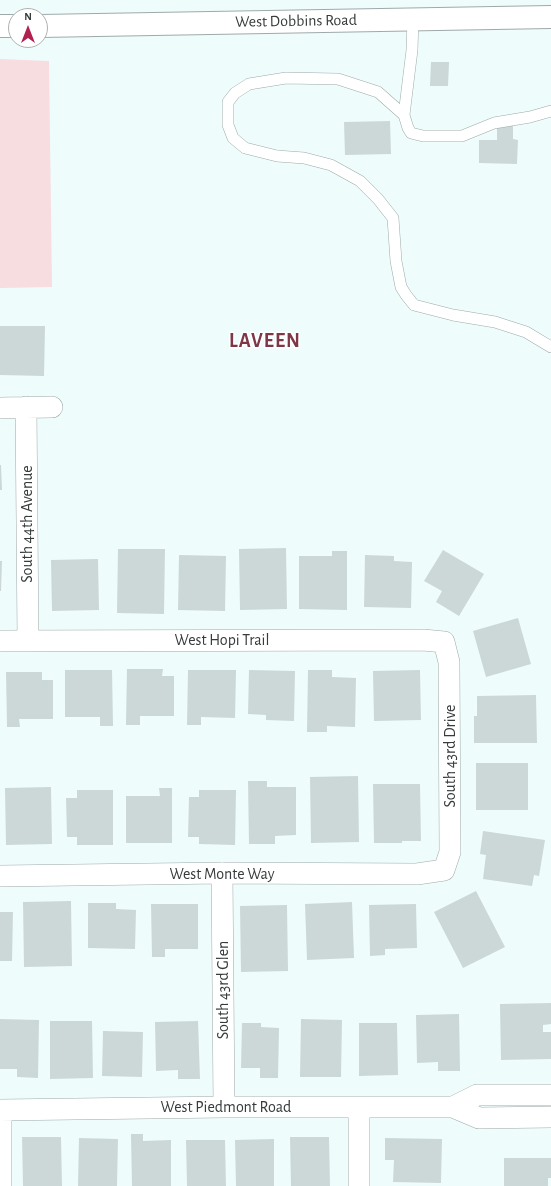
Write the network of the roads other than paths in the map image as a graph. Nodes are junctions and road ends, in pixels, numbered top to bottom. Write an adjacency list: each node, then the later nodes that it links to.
1 (551, 16): 2 (main road, West Dobbins Road)
2 (413, 19): 3 (main road, West Dobbins Road); 5 (lane)
3 (48, 26)
4 (551, 111): 5 (lane)
5 (404, 115): 6 (lane)
6 (551, 347)
7 (52, 407): 9 (street)
8 (0, 408): 9 (street)
9 (26, 408): 11 (street, South 44th Avenue)
10 (0, 641): 11 (street, West Hopi Trail)
11 (28, 641): 12 (street, West Hopi Trail)
12 (444, 642): 13 (street, South 43rd Drive)
13 (444, 870): 14 (street, West Monte Way)
14 (222, 873): 15 (street, West Monte Way); 17 (street, South 43rd Glen)
15 (0, 876)
16 (551, 1094): 19 (street)
17 (224, 1107): 18 (street, West Piedmont Road); 20 (street, West Piedmont Road)
18 (358, 1107): 19 (street, West Piedmont Road); 23 (street)
19 (453, 1107): 21 (street)
20 (1, 1110): 22 (street)
21 (551, 1117)
22 (1, 1186)
23 (358, 1186)

